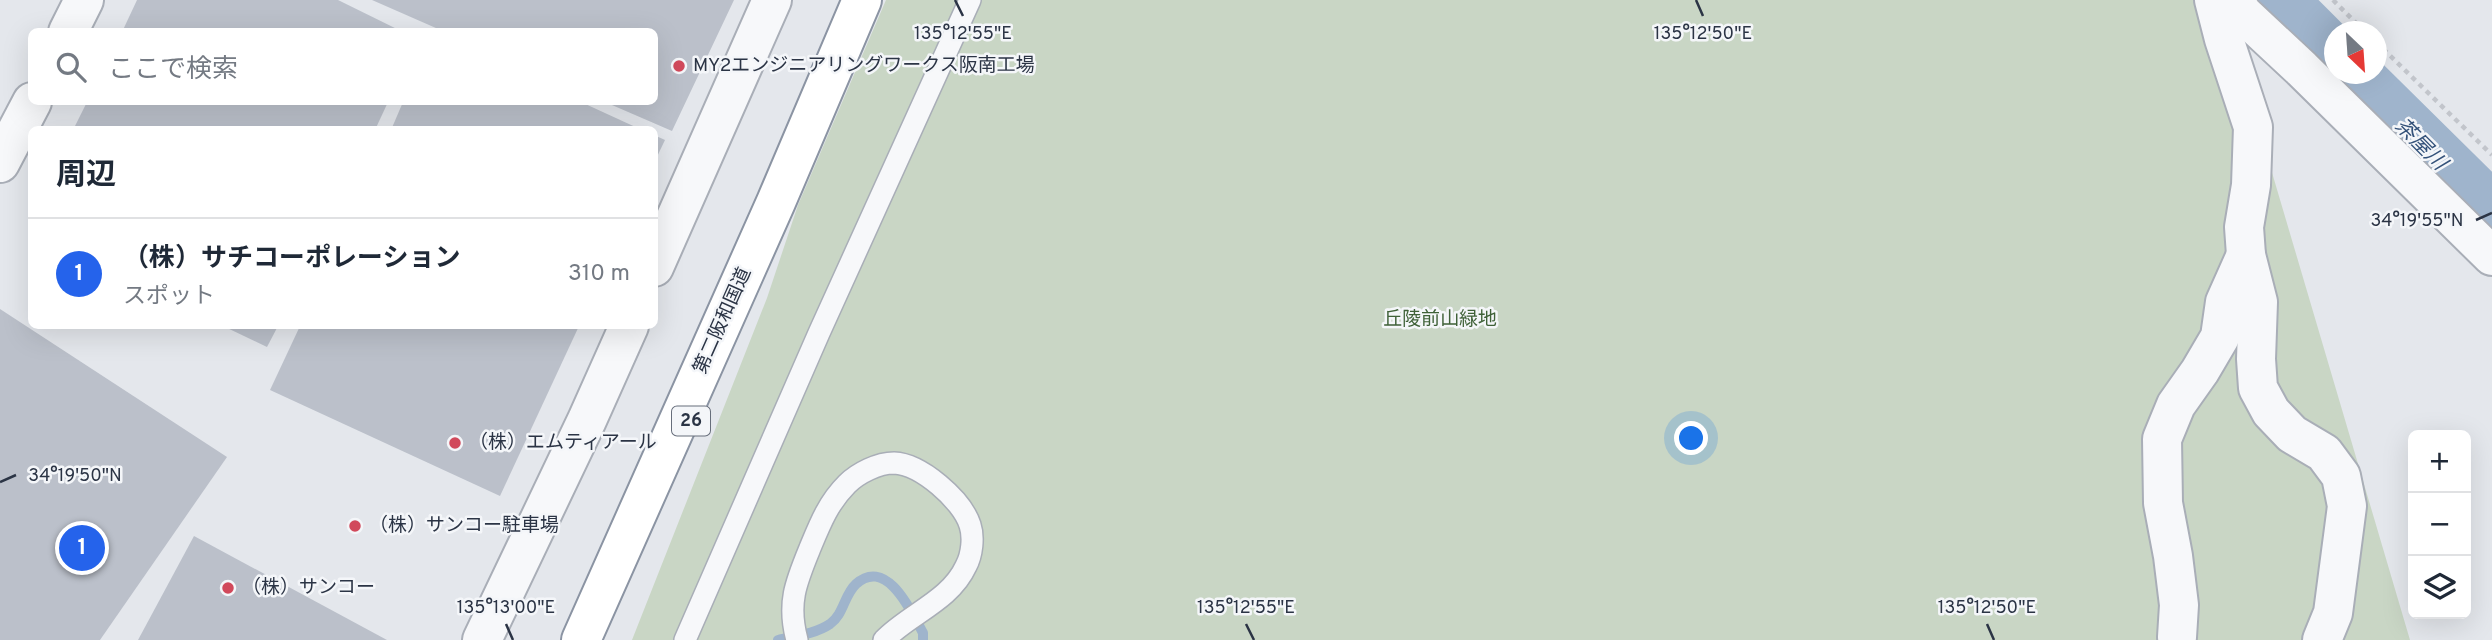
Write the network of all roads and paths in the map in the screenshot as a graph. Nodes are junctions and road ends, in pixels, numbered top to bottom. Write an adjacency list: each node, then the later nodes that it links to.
1 (84, 0): 9 (street)
2 (772, 0): 17 (street)
3 (862, 0): 14 (highway, 第二阪和国道 / 26)
4 (970, 0): 25 (lane)
5 (2214, 0): 15 (street)
6 (2234, 0): 16 (street)
7 (2333, 0): 8 (path)
8 (2354, 21)
9 (70, 28)
10 (2387, 53): 12 (path)
11 (30, 105): 13 (street)
12 (2492, 155)
13 (0, 163)
14 (776, 201): 23 (highway, 第二阪和国道 / 26); 24 (highway, 26)
15 (2246, 255): 21 (street); 26 (street)
16 (2492, 256)
17 (658, 258)
18 (628, 329): 22 (street)
19 (795, 631): 20 (lane)
20 (890, 634)
21 (2177, 637)
22 (482, 640)
23 (581, 640)
24 (607, 640)
25 (685, 640)
26 (2322, 640)

